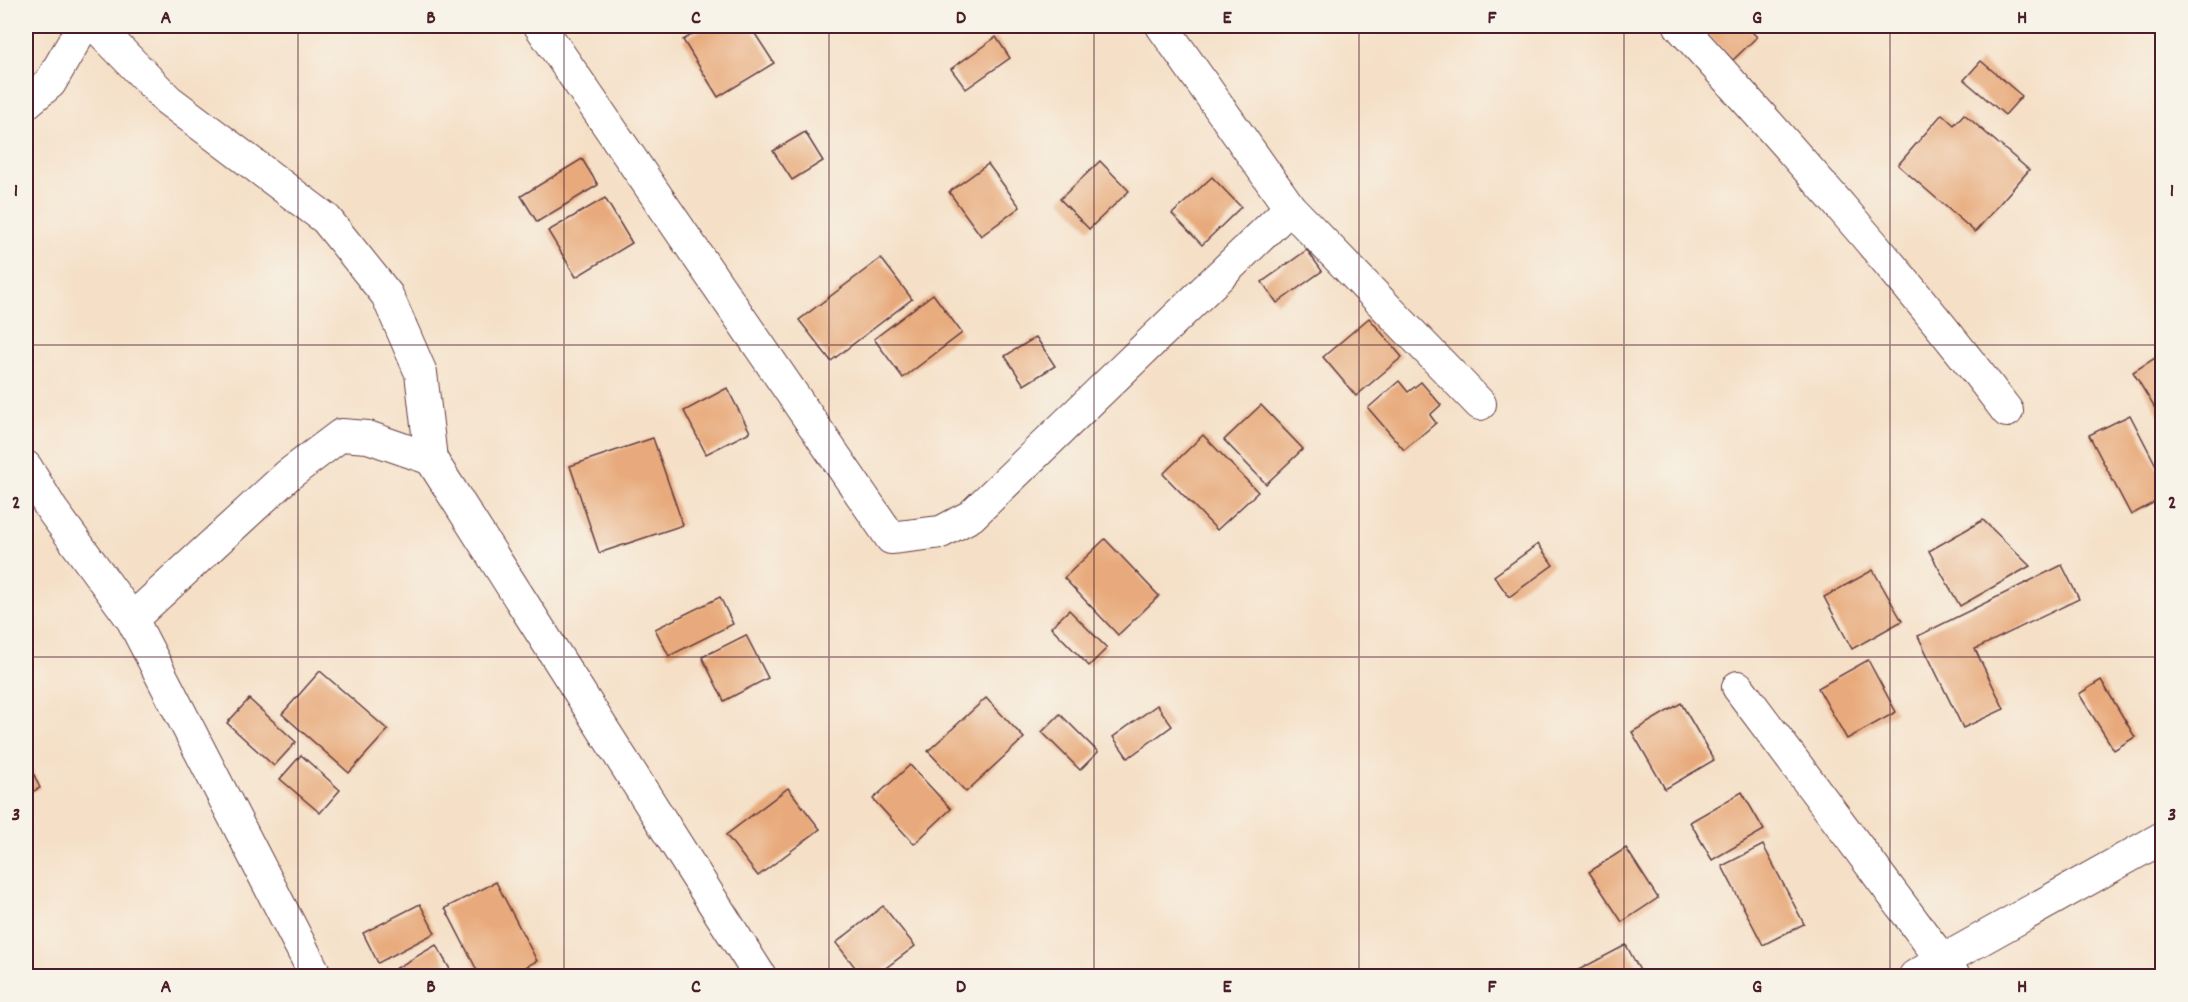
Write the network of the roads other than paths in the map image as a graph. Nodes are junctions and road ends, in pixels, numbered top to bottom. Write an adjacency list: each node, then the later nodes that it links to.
1 (83, 26): 6 (street)
2 (96, 26): 10 (street)
3 (540, 26): 7 (street)
4 (1162, 26): 7 (street)
5 (1680, 26): 9 (street)
6 (26, 104)
7 (1290, 208): 8 (street)
8 (1480, 405)
9 (2007, 411)
10 (431, 459): 12 (street); 17 (street)
11 (26, 467): 12 (street)
12 (132, 619): 16 (street)
13 (1738, 687): 15 (street)
14 (2163, 838): 15 (street)
15 (1948, 969): 18 (street)
16 (316, 976)
17 (760, 976)
18 (1915, 976)

